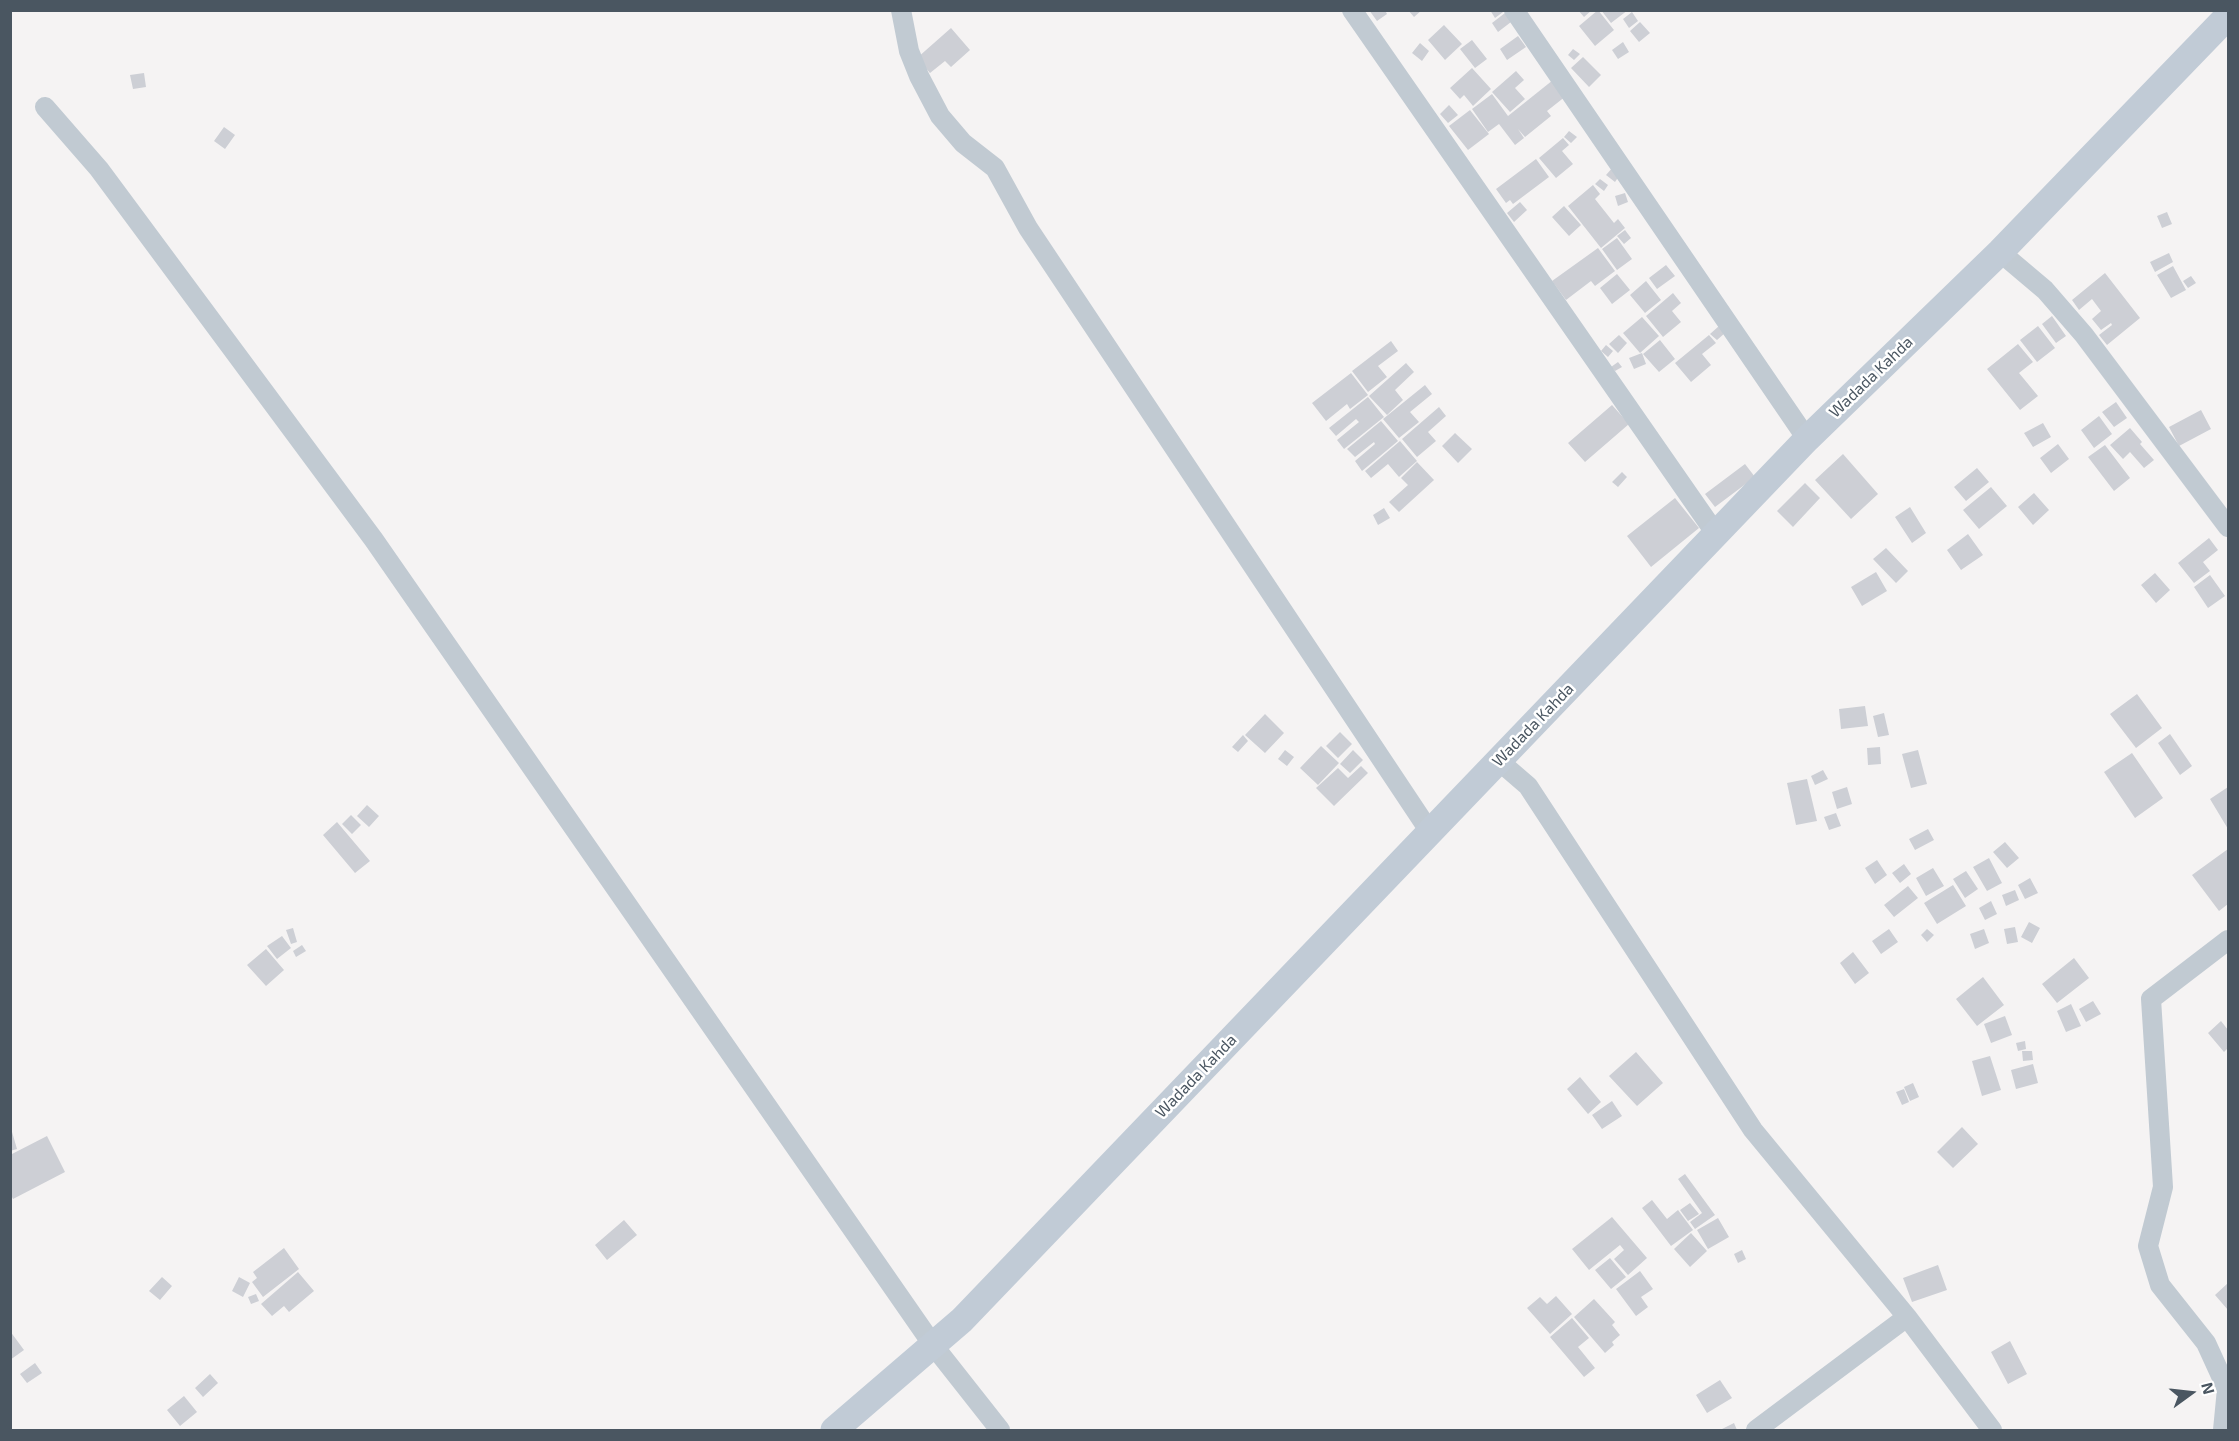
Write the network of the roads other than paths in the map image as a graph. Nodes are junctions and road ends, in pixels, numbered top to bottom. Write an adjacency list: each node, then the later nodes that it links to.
1 (902, 10): 11 (street)
2 (1353, 10): 9 (street)
3 (1514, 10): 7 (street)
4 (2229, 16): 6 (main road, Wadada Kahda)
5 (45, 107): 14 (street)
6 (2000, 252): 7 (main road, Wadada Kahda); 8 (street)
7 (1807, 439): 9 (main road, Wadada Kahda)
8 (2229, 527)
9 (1716, 534): 10 (main road, Wadada Kahda)
10 (1498, 761): 11 (main road, Wadada Kahda); 13 (street)
11 (1430, 832): 14 (main road, Wadada Kahda)
12 (2229, 940): 15 (street)
13 (1908, 1317): 18 (street); 19 (street)
14 (933, 1345): 16 (main road, Wadada Kahda); 17 (street)
15 (2224, 1371): 20 (street)
16 (834, 1431)
17 (1000, 1431)
18 (1756, 1431)
19 (1992, 1431)
20 (2223, 1431)

